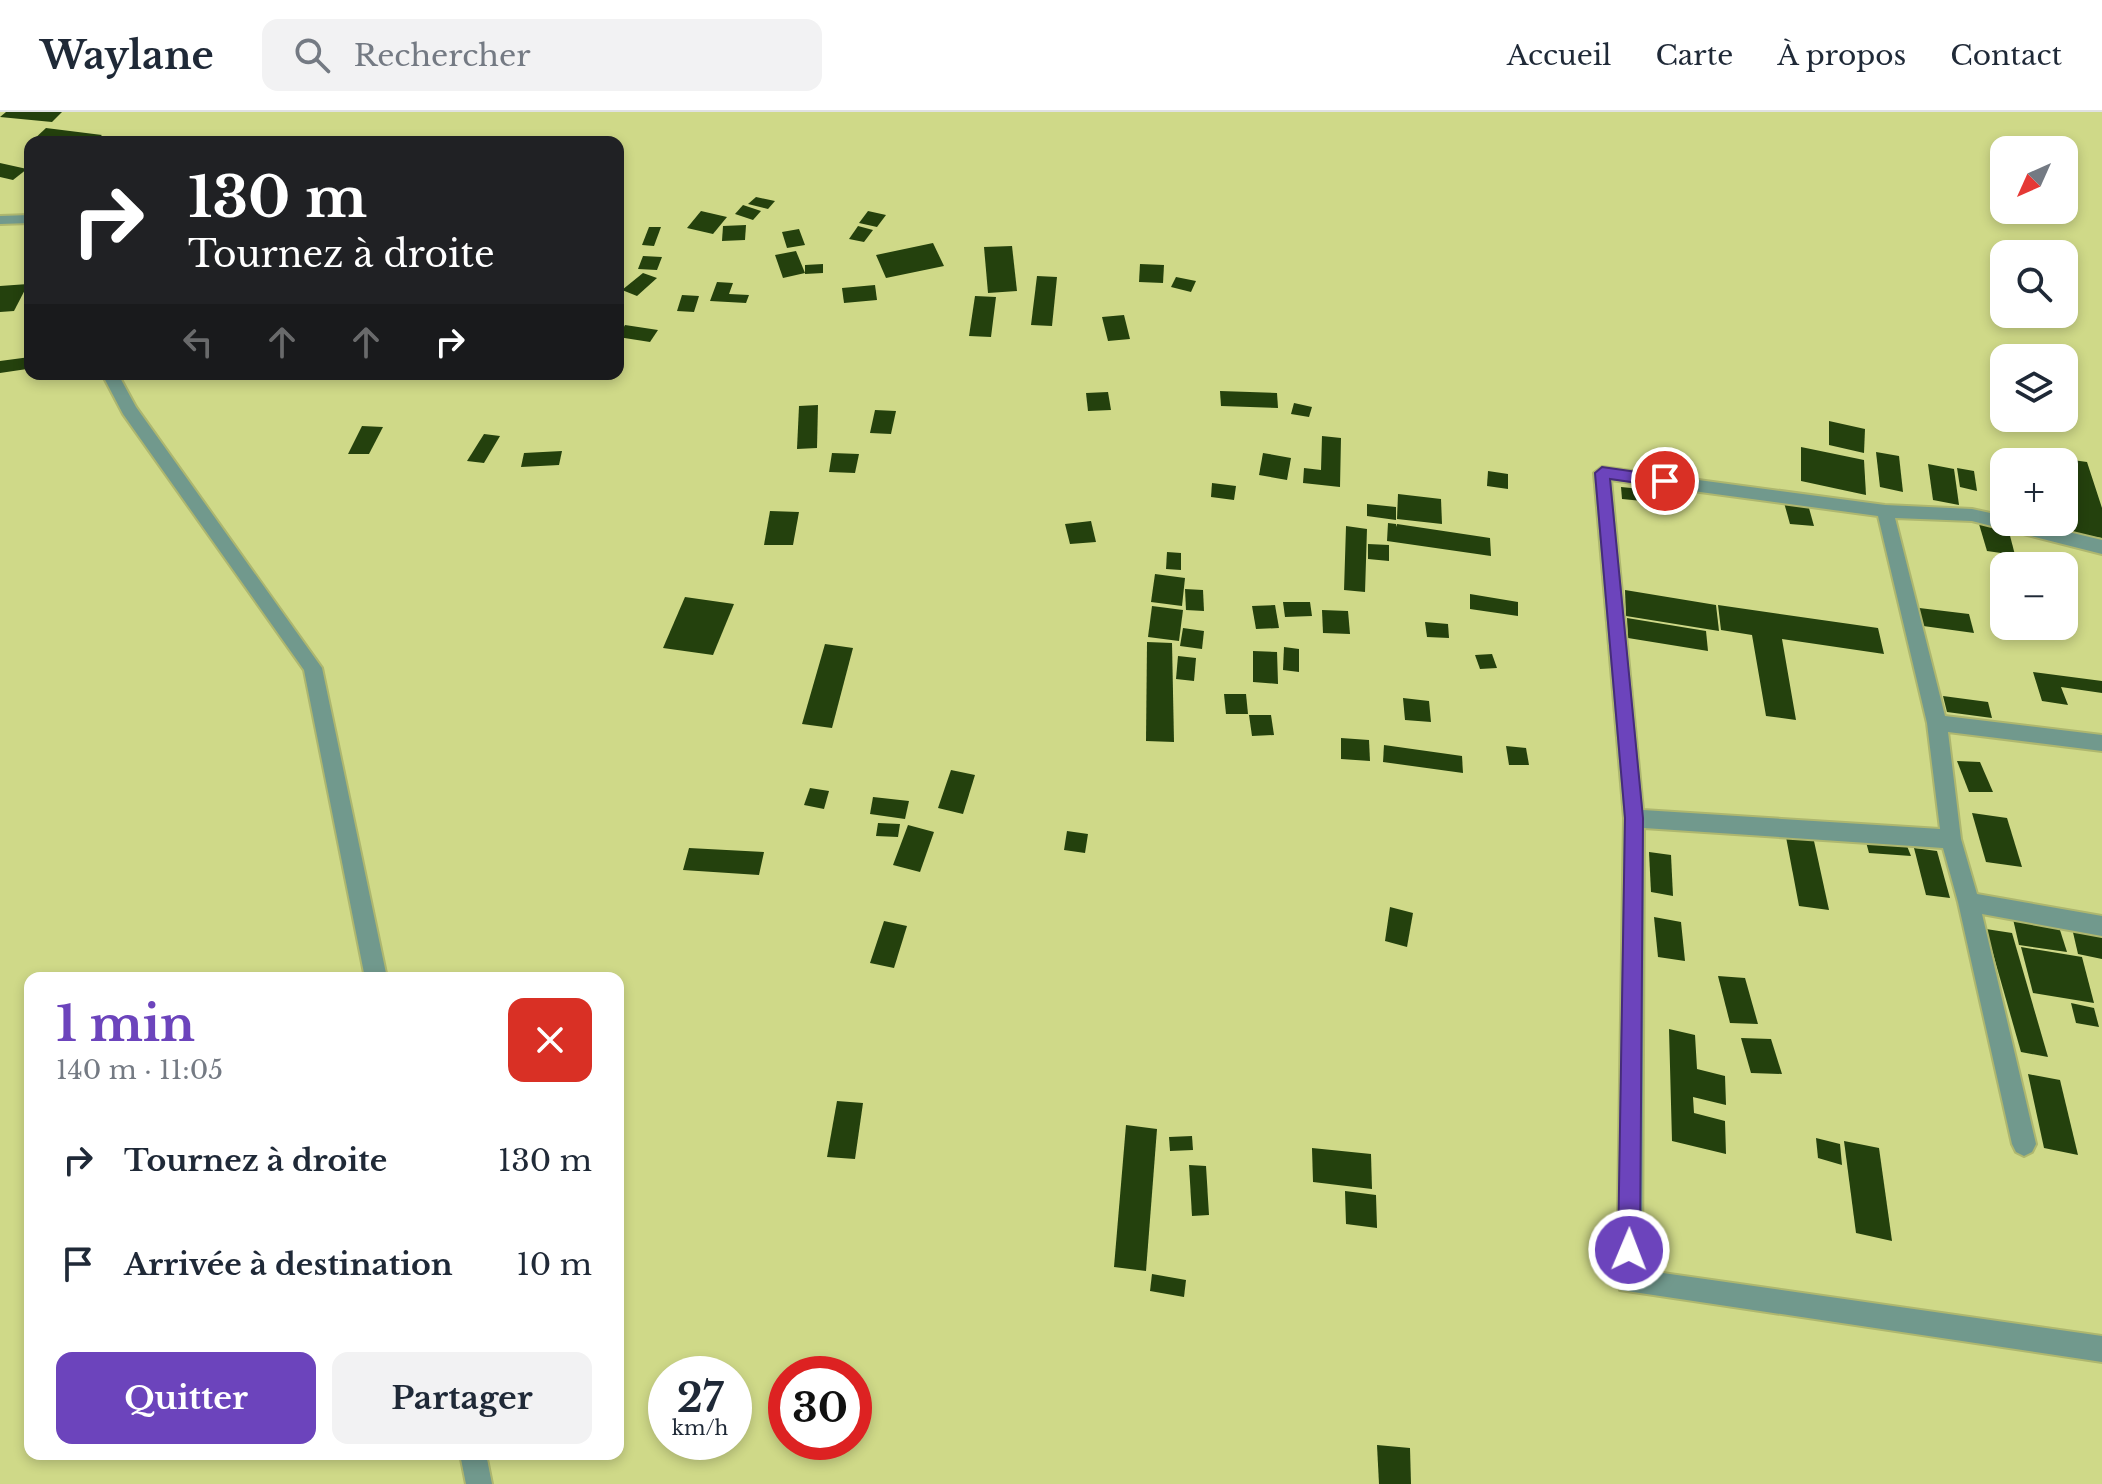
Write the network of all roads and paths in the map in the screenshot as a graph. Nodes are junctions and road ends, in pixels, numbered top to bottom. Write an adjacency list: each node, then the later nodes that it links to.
1 (24, 219): 2 (street)
2 (0, 220)
3 (113, 380): 12 (street)
4 (1885, 511): 5 (street); 6 (street); 8 (street)
5 (2102, 547)
6 (1937, 723): 7 (street); 9 (street)
7 (2102, 743)
8 (1634, 818): 9 (street); 14 (street)
9 (1951, 839): 10 (street)
10 (1969, 902): 11 (street); 13 (street)
11 (2102, 926)
12 (375, 972)
13 (2024, 1144)
14 (2102, 1349)
15 (474, 1460): 16 (street)
16 (479, 1484)

